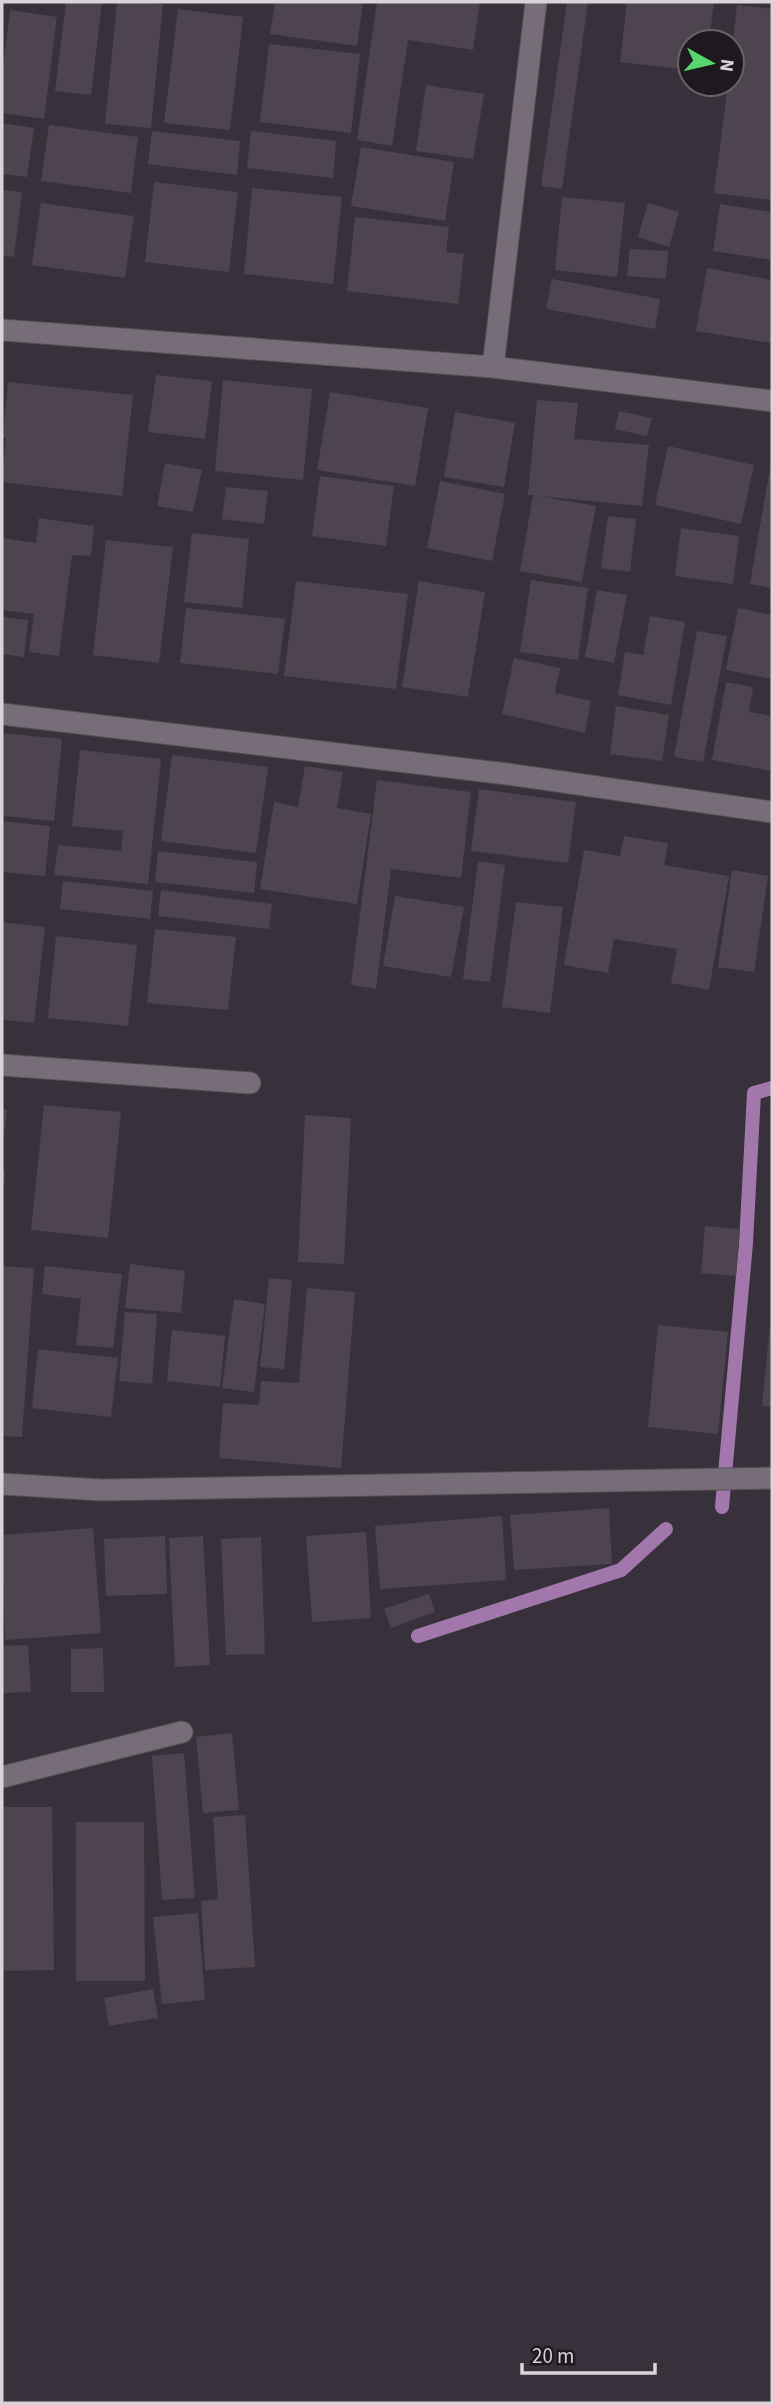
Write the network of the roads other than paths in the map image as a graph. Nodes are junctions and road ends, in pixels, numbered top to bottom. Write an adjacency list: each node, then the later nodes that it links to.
1 (536, 2): 3 (street)
2 (2, 330): 3 (street)
3 (493, 367): 4 (street)
4 (772, 401)
5 (2, 713): 6 (street)
6 (772, 813)
7 (2, 1065): 8 (street)
8 (250, 1083)
9 (772, 1478): 10 (street)
10 (2, 1483)
11 (182, 1732): 12 (street)
12 (2, 1777)

